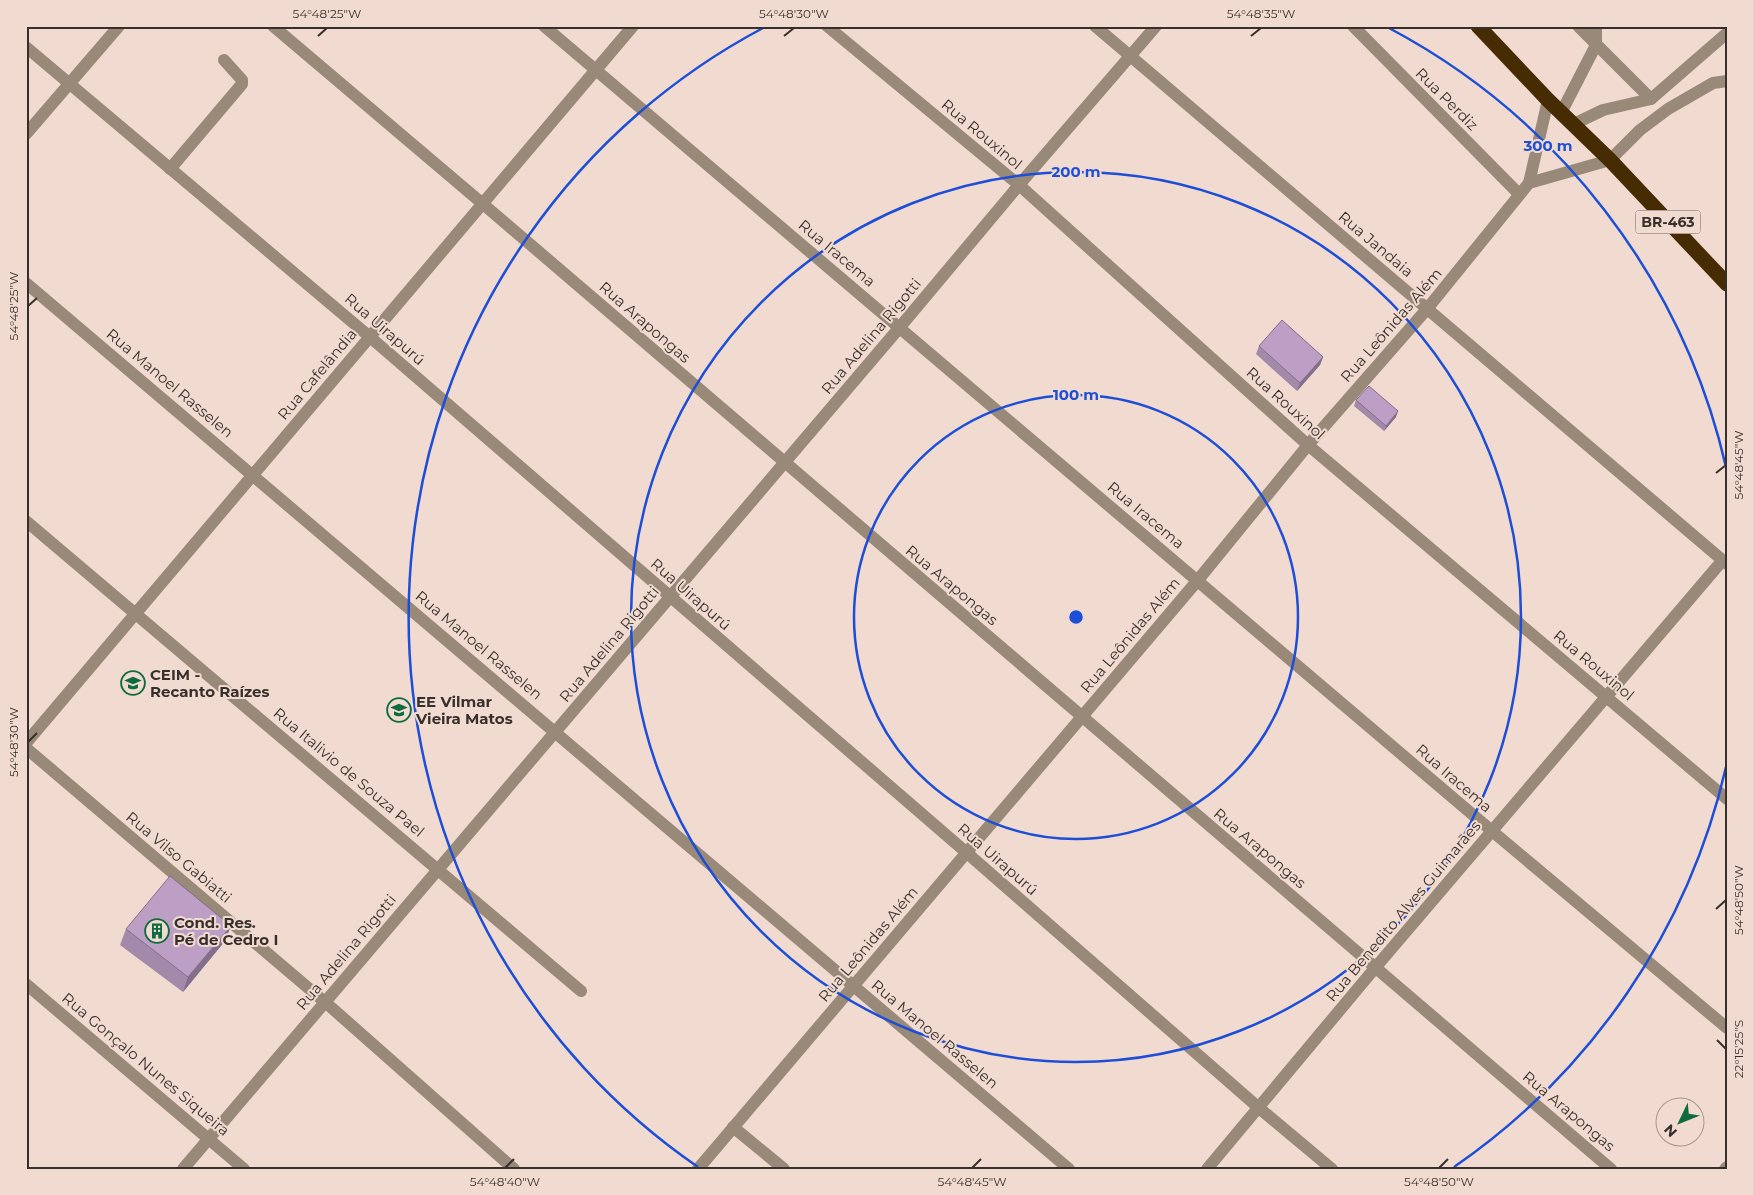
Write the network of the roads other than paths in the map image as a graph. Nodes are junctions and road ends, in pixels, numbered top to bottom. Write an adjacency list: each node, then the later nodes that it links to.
1 (119, 26): 19 (street)
2 (272, 26): 30 (street, Rua Arapongas)
3 (544, 26): 17 (street, Rua Iracema)
4 (633, 26): 17 (street, Rua Cafelândia)
5 (827, 26): 28 (street, Rua Rouxinol)
6 (1094, 26): 15 (street, Rua Jandaia)
7 (1156, 26): 15 (street, Rua Adelina Rigotti)
8 (1353, 26): 29 (street, Rua Perdiz)
9 (1478, 26): 21 (highway, BR-463)
10 (1578, 26): 13 (street)
11 (1596, 26): 13 (street)
12 (1727, 33): 20 (street)
13 (1596, 45): 20 (street); 22 (street)
14 (26, 47): 19 (street, Rua Uirapurú)
15 (1130, 57): 28 (street, Rua Adelina Rigotti); 33 (street, Rua Jandaia)
16 (224, 60): 26 (street)
17 (596, 70): 30 (street, Rua Cafelândia); 34 (street, Rua Iracema)
18 (1727, 81): 25 (street)
19 (69, 83): 24 (street); 26 (street, Rua Uirapurú)
20 (1651, 99): 23 (street)
21 (1548, 100): 22 (highway, BR-463); 27 (street)
22 (1561, 113): 23 (highway, BR-463)
23 (1574, 124): 25 (highway, BR-463)
24 (26, 134)
25 (1610, 160): 27 (street); 32 (highway, BR-463)
26 (170, 169): 35 (street, Rua Uirapurú)
27 (1529, 183): 29 (street, Rua Leônidas Além)
28 (1019, 185): 34 (street, Rua Adelina Rigotti); 36 (street, Rua Rouxinol)
29 (1519, 194): 33 (street, Rua Leônidas Além)
30 (482, 204): 35 (street, Rua Cafelândia); 37 (street, Rua Arapongas)
31 (26, 283): 38 (street, Rua Manoel Rasselen)
32 (1727, 284)
33 (1427, 308): 36 (street, Rua Leônidas Além); 40 (street, Rua Jandaia)
34 (900, 328): 37 (street, Rua Adelina Rigotti); 41 (street, Rua Iracema)
35 (370, 337): 38 (street, Rua Cafelândia); 42 (street, Rua Uirapurú)
36 (1308, 445): 41 (street, Rua Leônidas Além); 44 (street, Rua Rouxinol)
37 (784, 463): 42 (street, Rua Adelina Rigotti); 45 (street, Rua Arapongas)
38 (253, 475): 43 (street, Rua Cafelândia); 46 (street, Rua Manoel Rasselen)
39 (26, 521): 43 (street, Rua Italivio de Souza Pael)
40 (1724, 562): 44 (street, Rua Benedito Alves Guimarães)
41 (1198, 580): 45 (street, Rua Leônidas Além); 50 (street, Rua Iracema)
42 (670, 597): 46 (street, Rua Adelina Rigotti); 51 (street, Rua Uirapurú)
43 (136, 613): 47 (street, Rua Cafelândia); 52 (street, Rua Italivio de Souza Pael)
44 (1606, 697): 49 (street, Rua Rouxinol); 50 (street, Rua Benedito Alves Guimarães)
45 (1082, 717): 51 (street, Rua Leônidas Além); 53 (street, Rua Arapongas)
46 (555, 732): 52 (street, Rua Adelina Rigotti); 55 (street, Rua Manoel Rasselen)
47 (26, 743)
48 (26, 748): 57 (street, Rua Vilso Gabiatti)
49 (1727, 799)
50 (1492, 831): 53 (street, Rua Benedito Alves Guimarães); 58 (street, Rua Iracema)
51 (966, 853): 55 (street, Rua Leônidas Além); 59 (street, Rua Uirapurú)
52 (438, 870): 56 (street, Rua Italivio de Souza Pael); 57 (street, Rua Adelina Rigotti)
53 (1376, 968): 59 (street, Rua Benedito Alves Guimarães); 70 (street, Rua Arapongas)
54 (26, 984): 61 (street, Rua Gonçalo Nunes Siqueira)
55 (853, 986): 60 (street, Rua Leônidas Além); 67 (street, Rua Manoel Rasselen)
56 (581, 991)
57 (325, 1002): 61 (street, Rua Adelina Rigotti); 64 (street, Rua Vilso Gabiatti)
58 (1727, 1028)
59 (1259, 1108): 68 (street, Rua Benedito Alves Guimarães); 69 (street, Rua Uirapurú)
60 (733, 1127): 65 (street, Rua Leônidas Além); 66 (street)
61 (209, 1139): 62 (street, Rua Adelina Rigotti); 63 (street, Rua Gonçalo Nunes Siqueira)
62 (183, 1169)
63 (244, 1169)
64 (514, 1169)
65 (698, 1169)
66 (784, 1169)
67 (1070, 1169)
68 (1207, 1169)
69 (1332, 1169)
70 (1611, 1169)

